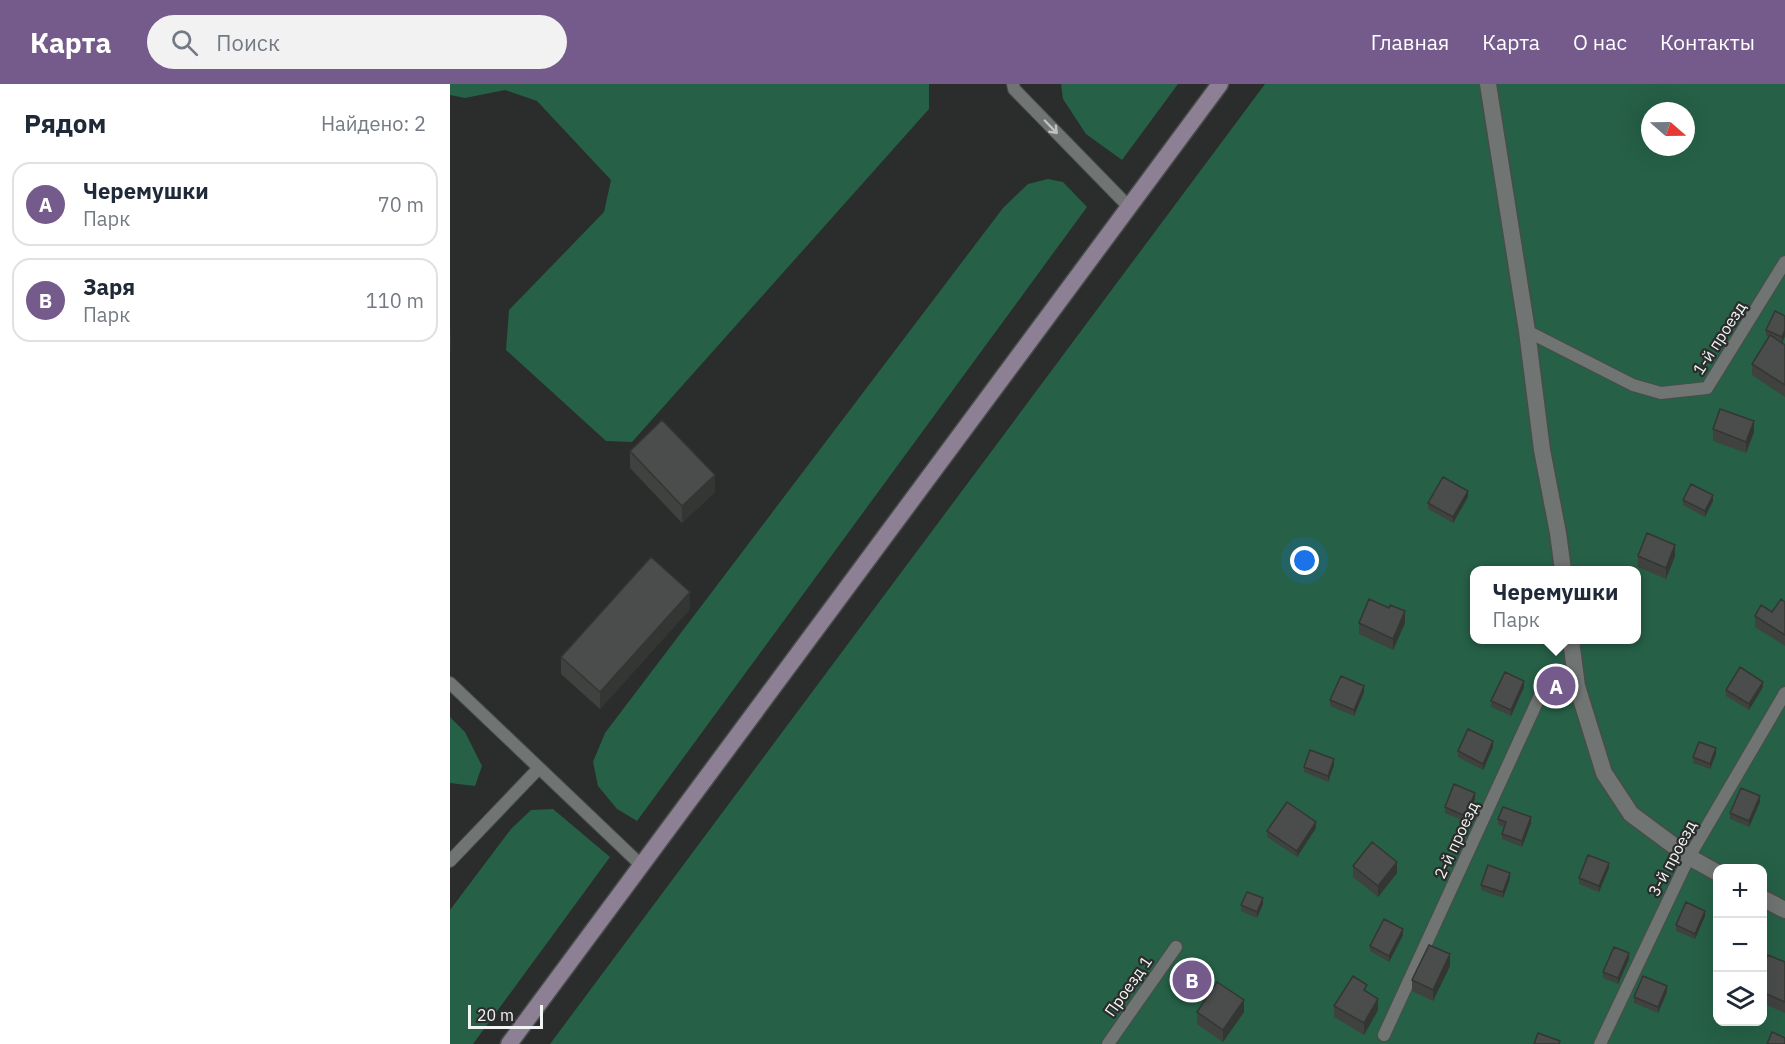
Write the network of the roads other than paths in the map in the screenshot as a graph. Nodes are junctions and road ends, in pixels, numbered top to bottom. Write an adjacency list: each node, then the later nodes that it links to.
1 (1013, 84): 4 (lane, one-way to 4)
2 (1220, 84): 4 (main road)
3 (1488, 84): 6 (street)
4 (1128, 206): 15 (main road)
5 (1785, 262): 6 (lane, 1-й проезд)
6 (1527, 331): 7 (street)
7 (1562, 566)
8 (1572, 644): 10 (street)
9 (450, 683): 12 (lane)
10 (1577, 686): 13 (street); 20 (lane, 2-й проезд)
11 (1785, 693): 13 (lane, 3-й проезд)
12 (539, 768): 14 (lane); 15 (lane)
13 (1689, 857): 16 (street); 23 (lane, 3-й проезд)
14 (450, 861)
15 (642, 866): 21 (main road)
16 (1713, 870)
17 (1767, 901): 18 (street)
18 (1785, 910)
19 (1176, 947): 22 (lane, Проезд 1)
20 (1384, 1035)
21 (509, 1044)
22 (1108, 1044)
23 (1600, 1044)

